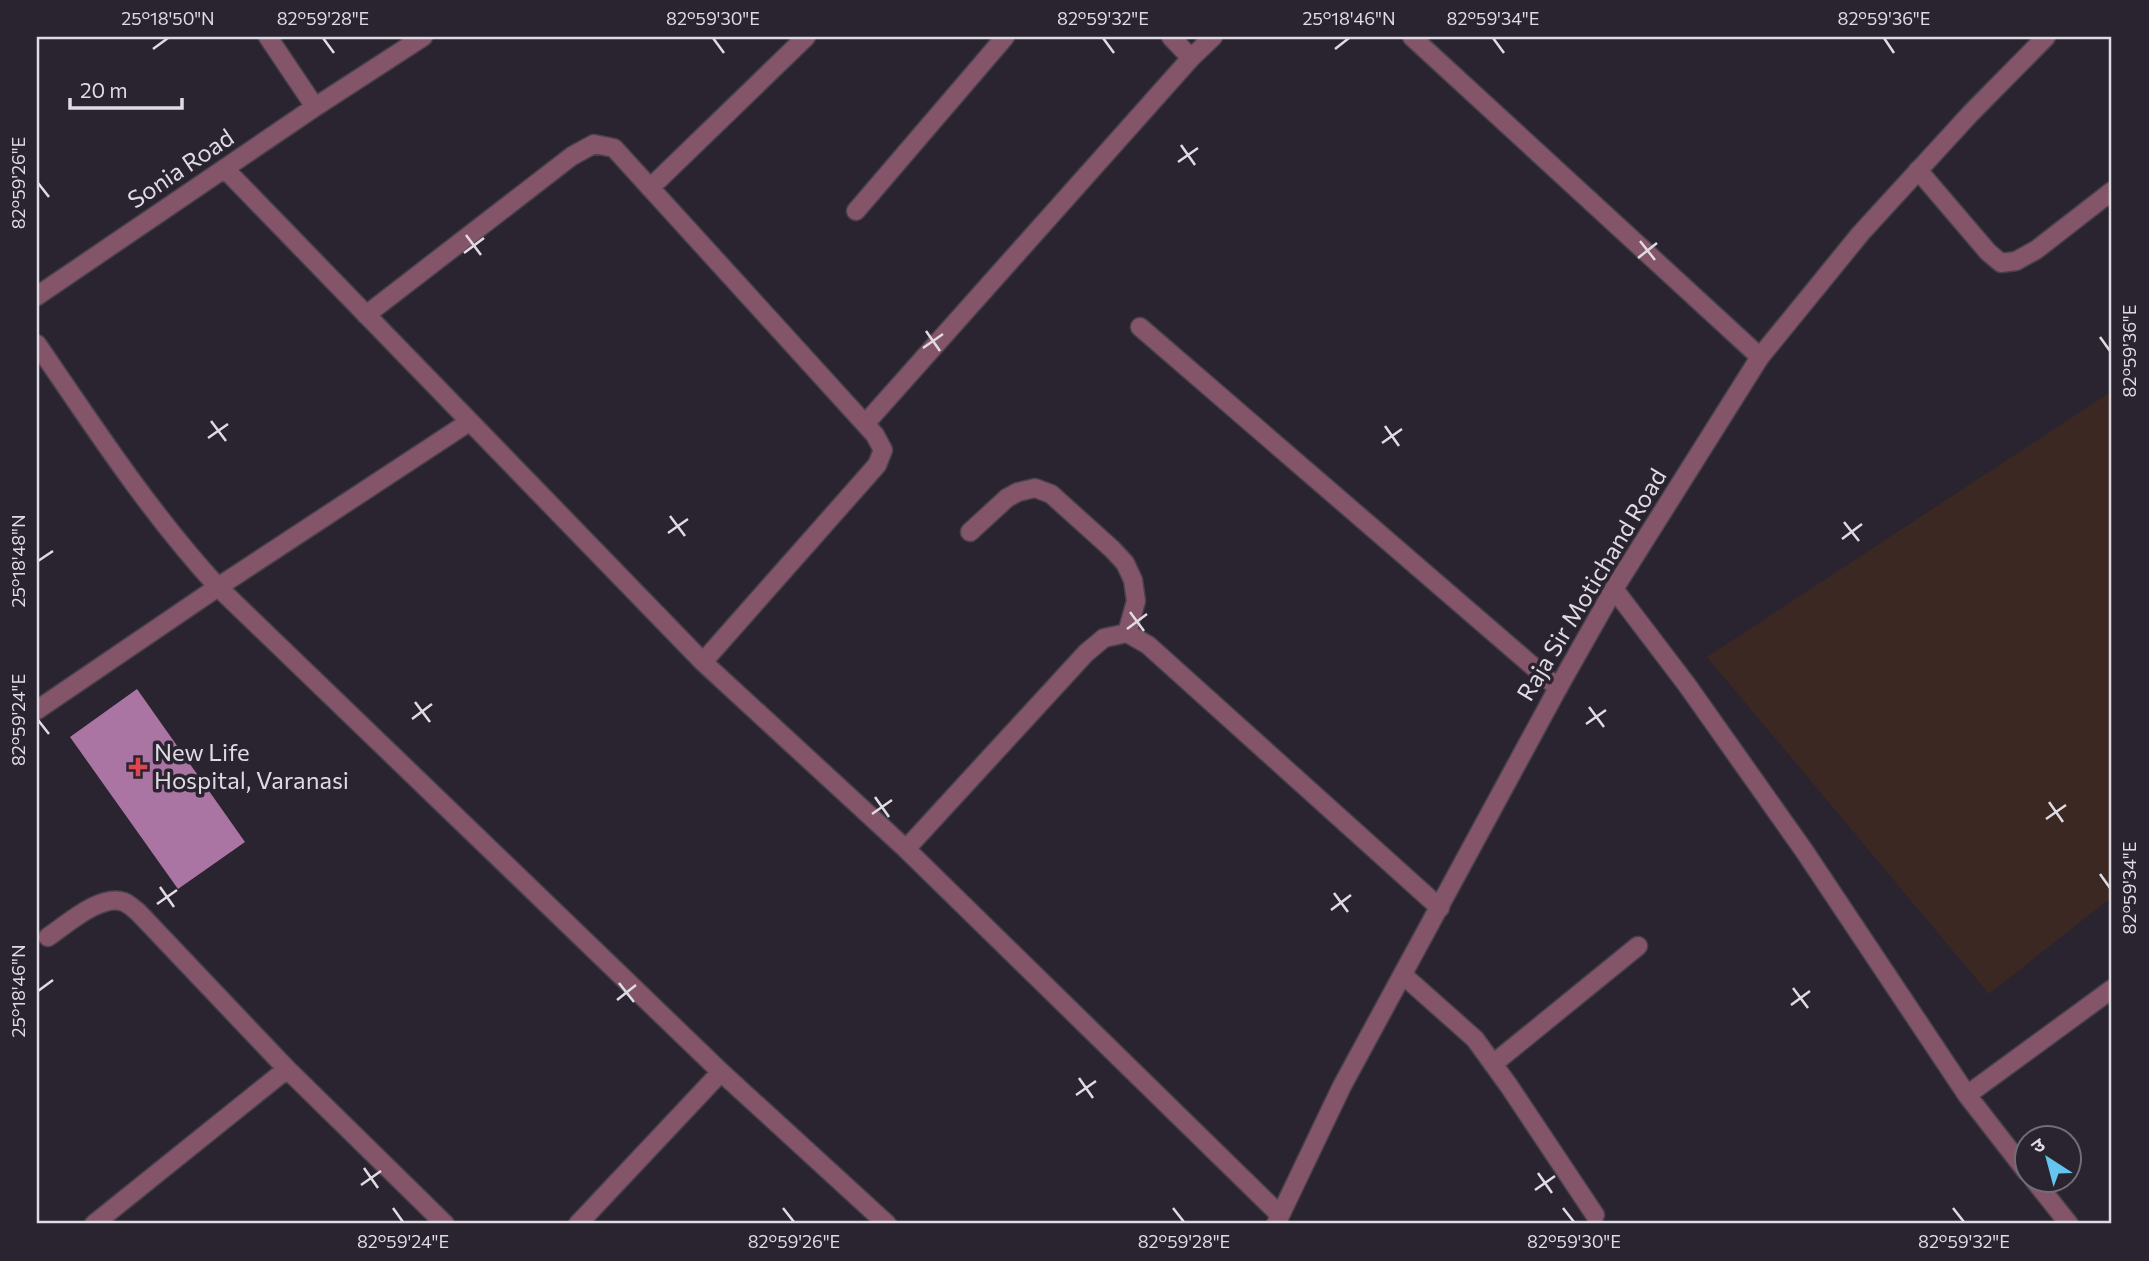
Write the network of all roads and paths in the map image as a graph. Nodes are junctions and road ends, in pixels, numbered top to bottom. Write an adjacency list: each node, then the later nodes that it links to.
1 (268, 37): 10 (street)
2 (423, 37): 10 (street, Sonia Road)
3 (806, 37): 13 (street)
4 (1005, 37): 15 (street)
5 (1171, 37): 9 (street)
6 (1213, 37): 9 (street)
7 (1412, 37): 20 (street)
8 (2046, 37): 12 (street, Raja Sir Motichand Road)
9 (1191, 58): 22 (street)
10 (315, 107): 11 (street, Sonia Road)
11 (225, 169): 16 (street, Sonia Road); 17 (street)
12 (1918, 170): 14 (street); 20 (street, Raja Sir Motichand Road)
13 (650, 188): 17 (street); 22 (street)
14 (2112, 191)
15 (856, 211)
16 (37, 296)
17 (366, 315): 21 (street)
18 (1140, 327): 28 (street)
19 (37, 344): 24 (street)
20 (1760, 357): 25 (street, Raja Sir Motichand Road)
21 (469, 422): 24 (street); 27 (street)
22 (865, 424): 27 (street)
23 (970, 532): 26 (street)
24 (218, 587): 29 (street); 38 (street)
25 (1614, 589): 28 (street, Raja Sir Motichand Road); 39 (street)
26 (1127, 633): 30 (street); 31 (street)
27 (703, 662): 30 (street)
28 (1558, 688): 31 (street, Raja Sir Motichand Road)
29 (37, 710)
30 (906, 849): 43 (street)
31 (1440, 908): 34 (street, Raja Sir Motichand Road)
32 (48, 937): 37 (street)
33 (1638, 946): 36 (street)
34 (1403, 975): 36 (street); 43 (street, Raja Sir Motichand Road)
35 (2112, 989): 39 (street)
36 (1493, 1064): 42 (street)
37 (287, 1069): 44 (street); 45 (street)
38 (721, 1072): 46 (street); 47 (street)
39 (1967, 1095): 40 (street)
40 (2012, 1153)
41 (2045, 1194): 48 (street)
42 (1595, 1215)
43 (1278, 1220)
44 (94, 1224)
45 (445, 1224)
46 (578, 1224)
47 (887, 1224)
48 (2069, 1224)

